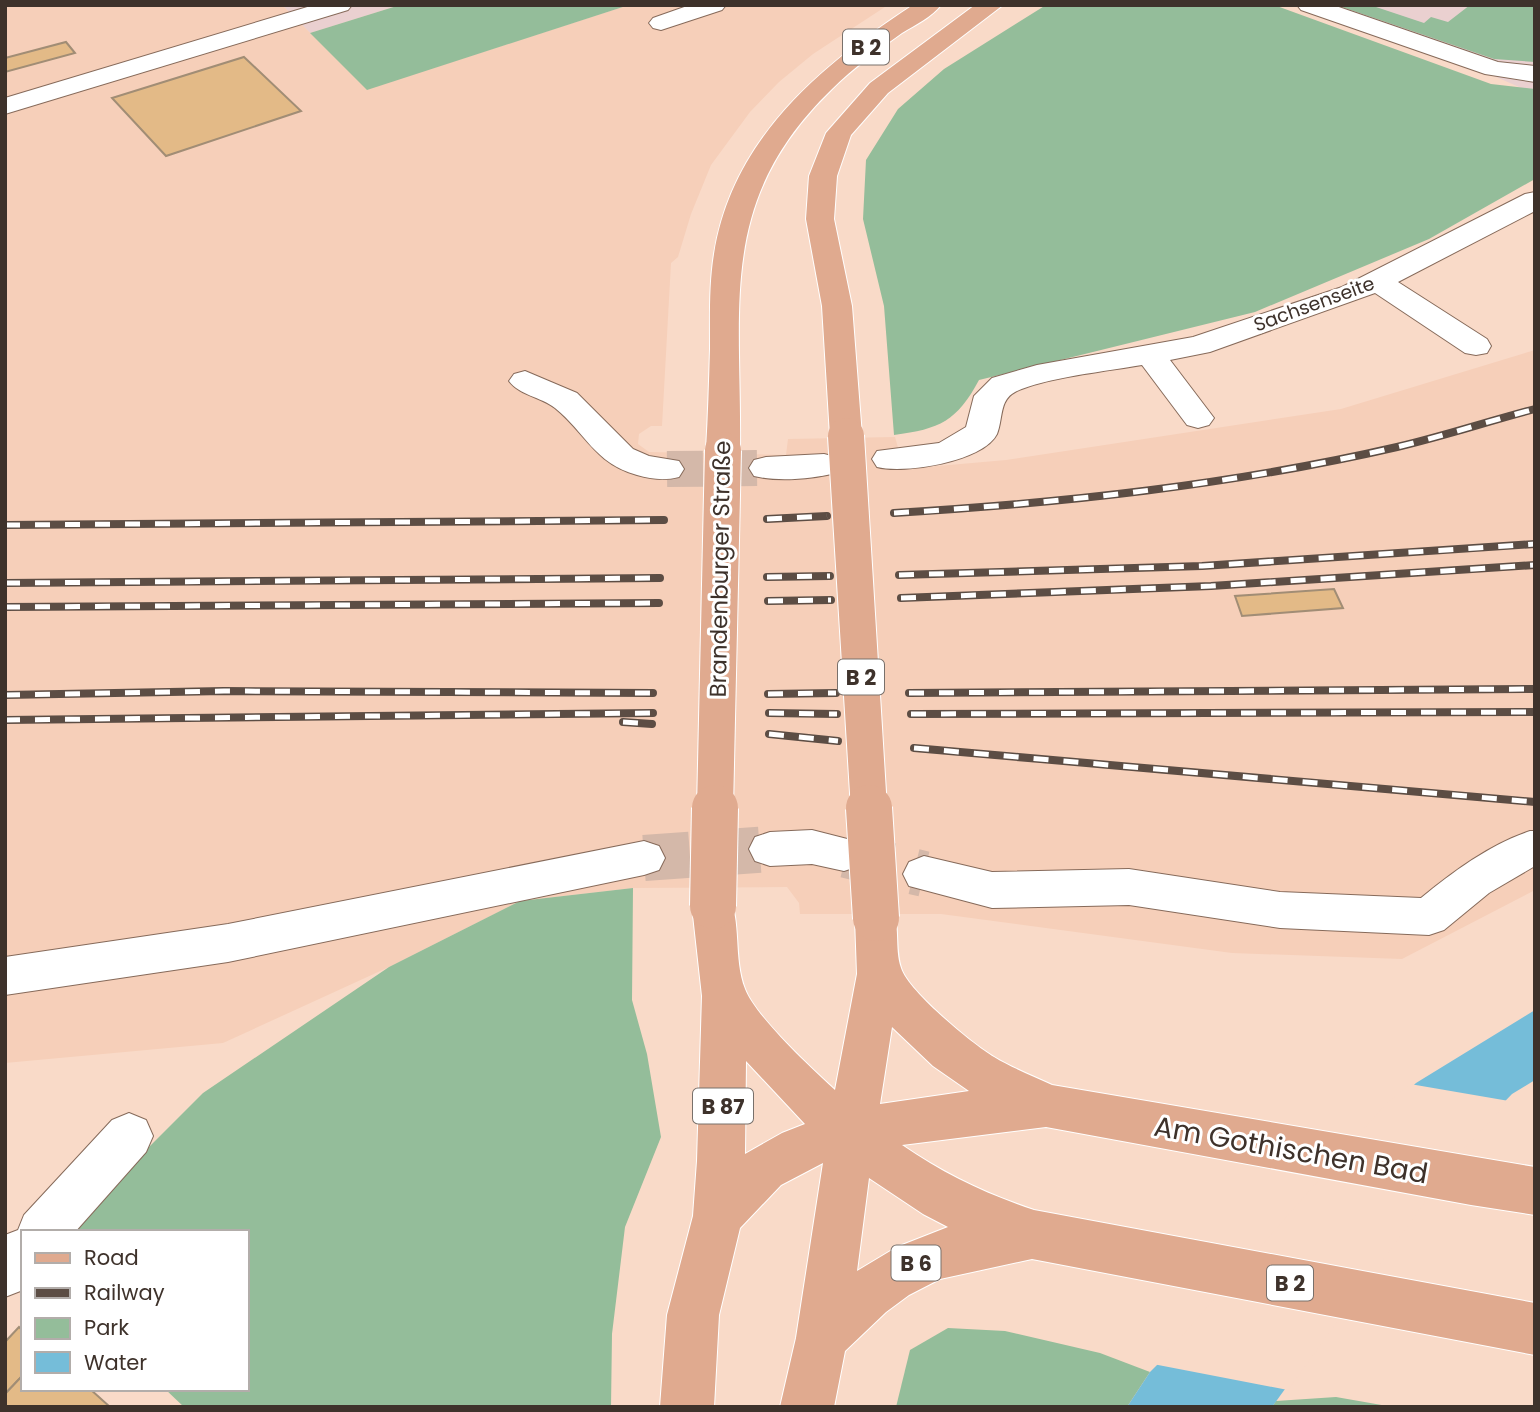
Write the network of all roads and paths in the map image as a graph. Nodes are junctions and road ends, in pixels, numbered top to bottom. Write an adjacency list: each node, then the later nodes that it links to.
1 (340, 5): 6 (street)
2 (714, 5): 7 (street)
3 (929, 5): 27 (main road, Brandenburger Straße / B 2, bridge)
4 (991, 5): 25 (main road, B 2, bridge)
5 (1309, 5): 8 (street)
6 (305, 10): 9 (street)
7 (661, 23)
8 (1535, 74)
9 (5, 106)
10 (1535, 200): 11 (street, Sachsenseite)
11 (1377, 281): 12 (street); 13 (street, Sachsenseite)
12 (1476, 346)
13 (1150, 355): 15 (street); 16 (street, Sachsenseite)
14 (525, 381): 19 (street)
15 (1198, 418)
16 (890, 459)
17 (824, 465): 18 (street)
18 (766, 468)
19 (667, 469)
20 (1535, 848): 24 (street)
21 (770, 849): 22 (street)
22 (844, 854)
23 (644, 859): 26 (street)
24 (924, 874)
25 (879, 974): 28 (main road, Am Gothischen Bad); 29 (main road)
26 (5, 976)
27 (724, 996): 29 (main road, B 2); 32 (main road, Brandenburger Straße / B 87)
28 (1047, 1106): 29 (main road, Am Gothischen Bad); 31 (main road, Am Gothischen Bad)
29 (852, 1134): 32 (main road, Brandenburger Straße); 34 (main road, B 2); 39 (main road)
30 (130, 1136): 33 (street)
31 (1535, 1191)
32 (718, 1216): 40 (main road, Brandenburger Straße)
33 (44, 1230)
34 (1034, 1235): 38 (main road, B 2); 39 (main road, B 6)
35 (21, 1255): 36 (street)
36 (6, 1271): 37 (street)
37 (21, 1288)
38 (1535, 1329)
39 (822, 1338): 41 (main road, B 6)
40 (687, 1407)
41 (807, 1407)

